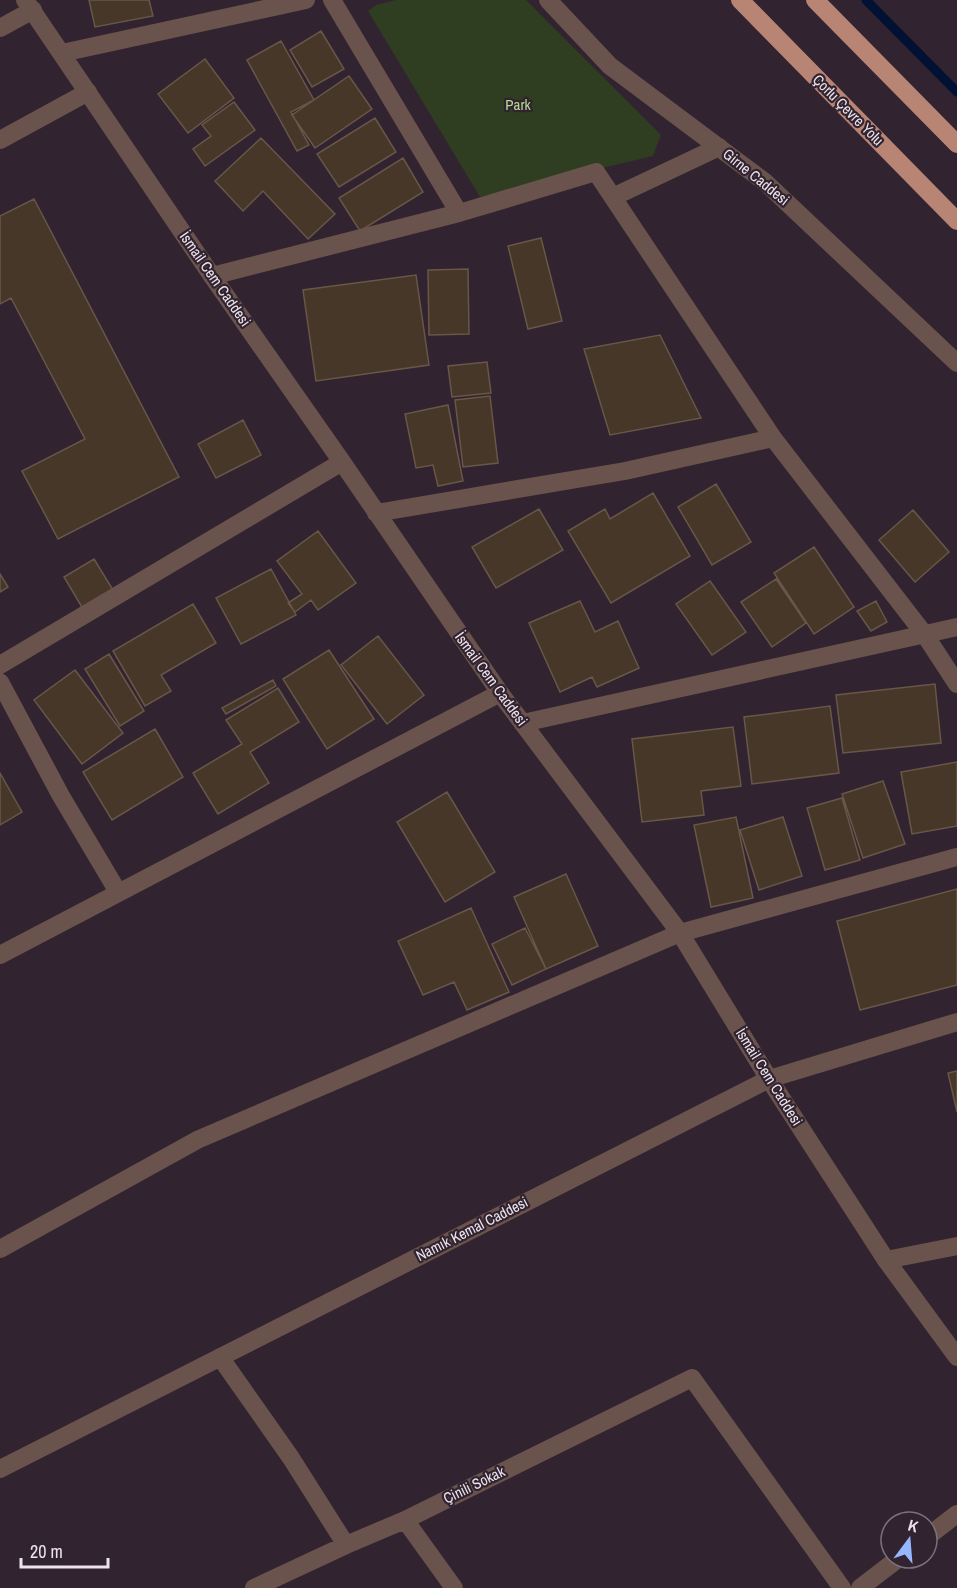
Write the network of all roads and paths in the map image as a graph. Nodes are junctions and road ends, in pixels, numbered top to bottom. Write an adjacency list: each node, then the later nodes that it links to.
1 (306, 0): 8 (street)
2 (332, 0): 14 (street)
3 (548, 0): 12 (street, Girne Caddesi)
4 (740, 0): 15 (highway, Çorlu Çevre Yolu)
5 (816, 0): 11 (highway)
6 (29, 5): 7 (street); 8 (street, İsmail Cem Caddesi)
7 (0, 28)
8 (62, 53): 9 (street, İsmail Cem Caddesi)
9 (88, 92): 10 (street); 16 (street, İsmail Cem Caddesi)
10 (0, 140)
11 (957, 144)
12 (719, 147): 13 (street); 17 (street, Girne Caddesi)
13 (613, 197): 14 (street); 18 (street)
14 (459, 213): 16 (street)
15 (957, 221)
16 (212, 276): 19 (street, İsmail Cem Caddesi)
17 (957, 363)
18 (773, 438): 20 (street); 22 (street)
19 (342, 462): 20 (street, İsmail Cem Caddesi); 23 (street)
20 (376, 513): 26 (street, İsmail Cem Caddesi)
21 (957, 627): 22 (street)
22 (925, 635): 25 (street); 27 (street)
23 (0, 665)
24 (0, 682): 29 (street)
25 (957, 684)
26 (500, 693): 27 (street, İsmail Cem Caddesi); 29 (street)
27 (523, 723): 30 (street, İsmail Cem Caddesi)
28 (957, 856): 30 (street)
29 (118, 892): 31 (street)
30 (680, 933): 33 (street, İsmail Cem Caddesi); 35 (street)
31 (0, 955)
32 (957, 1022): 33 (street, Namık Kemal Caddesi)
33 (769, 1079): 36 (street, İsmail Cem Caddesi); 38 (street, Namık Kemal Caddesi)
34 (957, 1246): 36 (street)
35 (0, 1249)
36 (886, 1260): 37 (street, İsmail Cem Caddesi)
37 (957, 1357)
38 (220, 1358): 39 (street, Namık Kemal Caddesi); 43 (street)
39 (0, 1468)
40 (957, 1514): 42 (street)
41 (405, 1520): 43 (street, Çinili Sokak); 46 (street); 47 (street, Çinili Sokak)
42 (939, 1528)
43 (346, 1545): 45 (street, Çinili Sokak)
44 (883, 1570): 48 (street)
45 (254, 1588)
46 (454, 1588)
47 (842, 1588)
48 (860, 1588)

